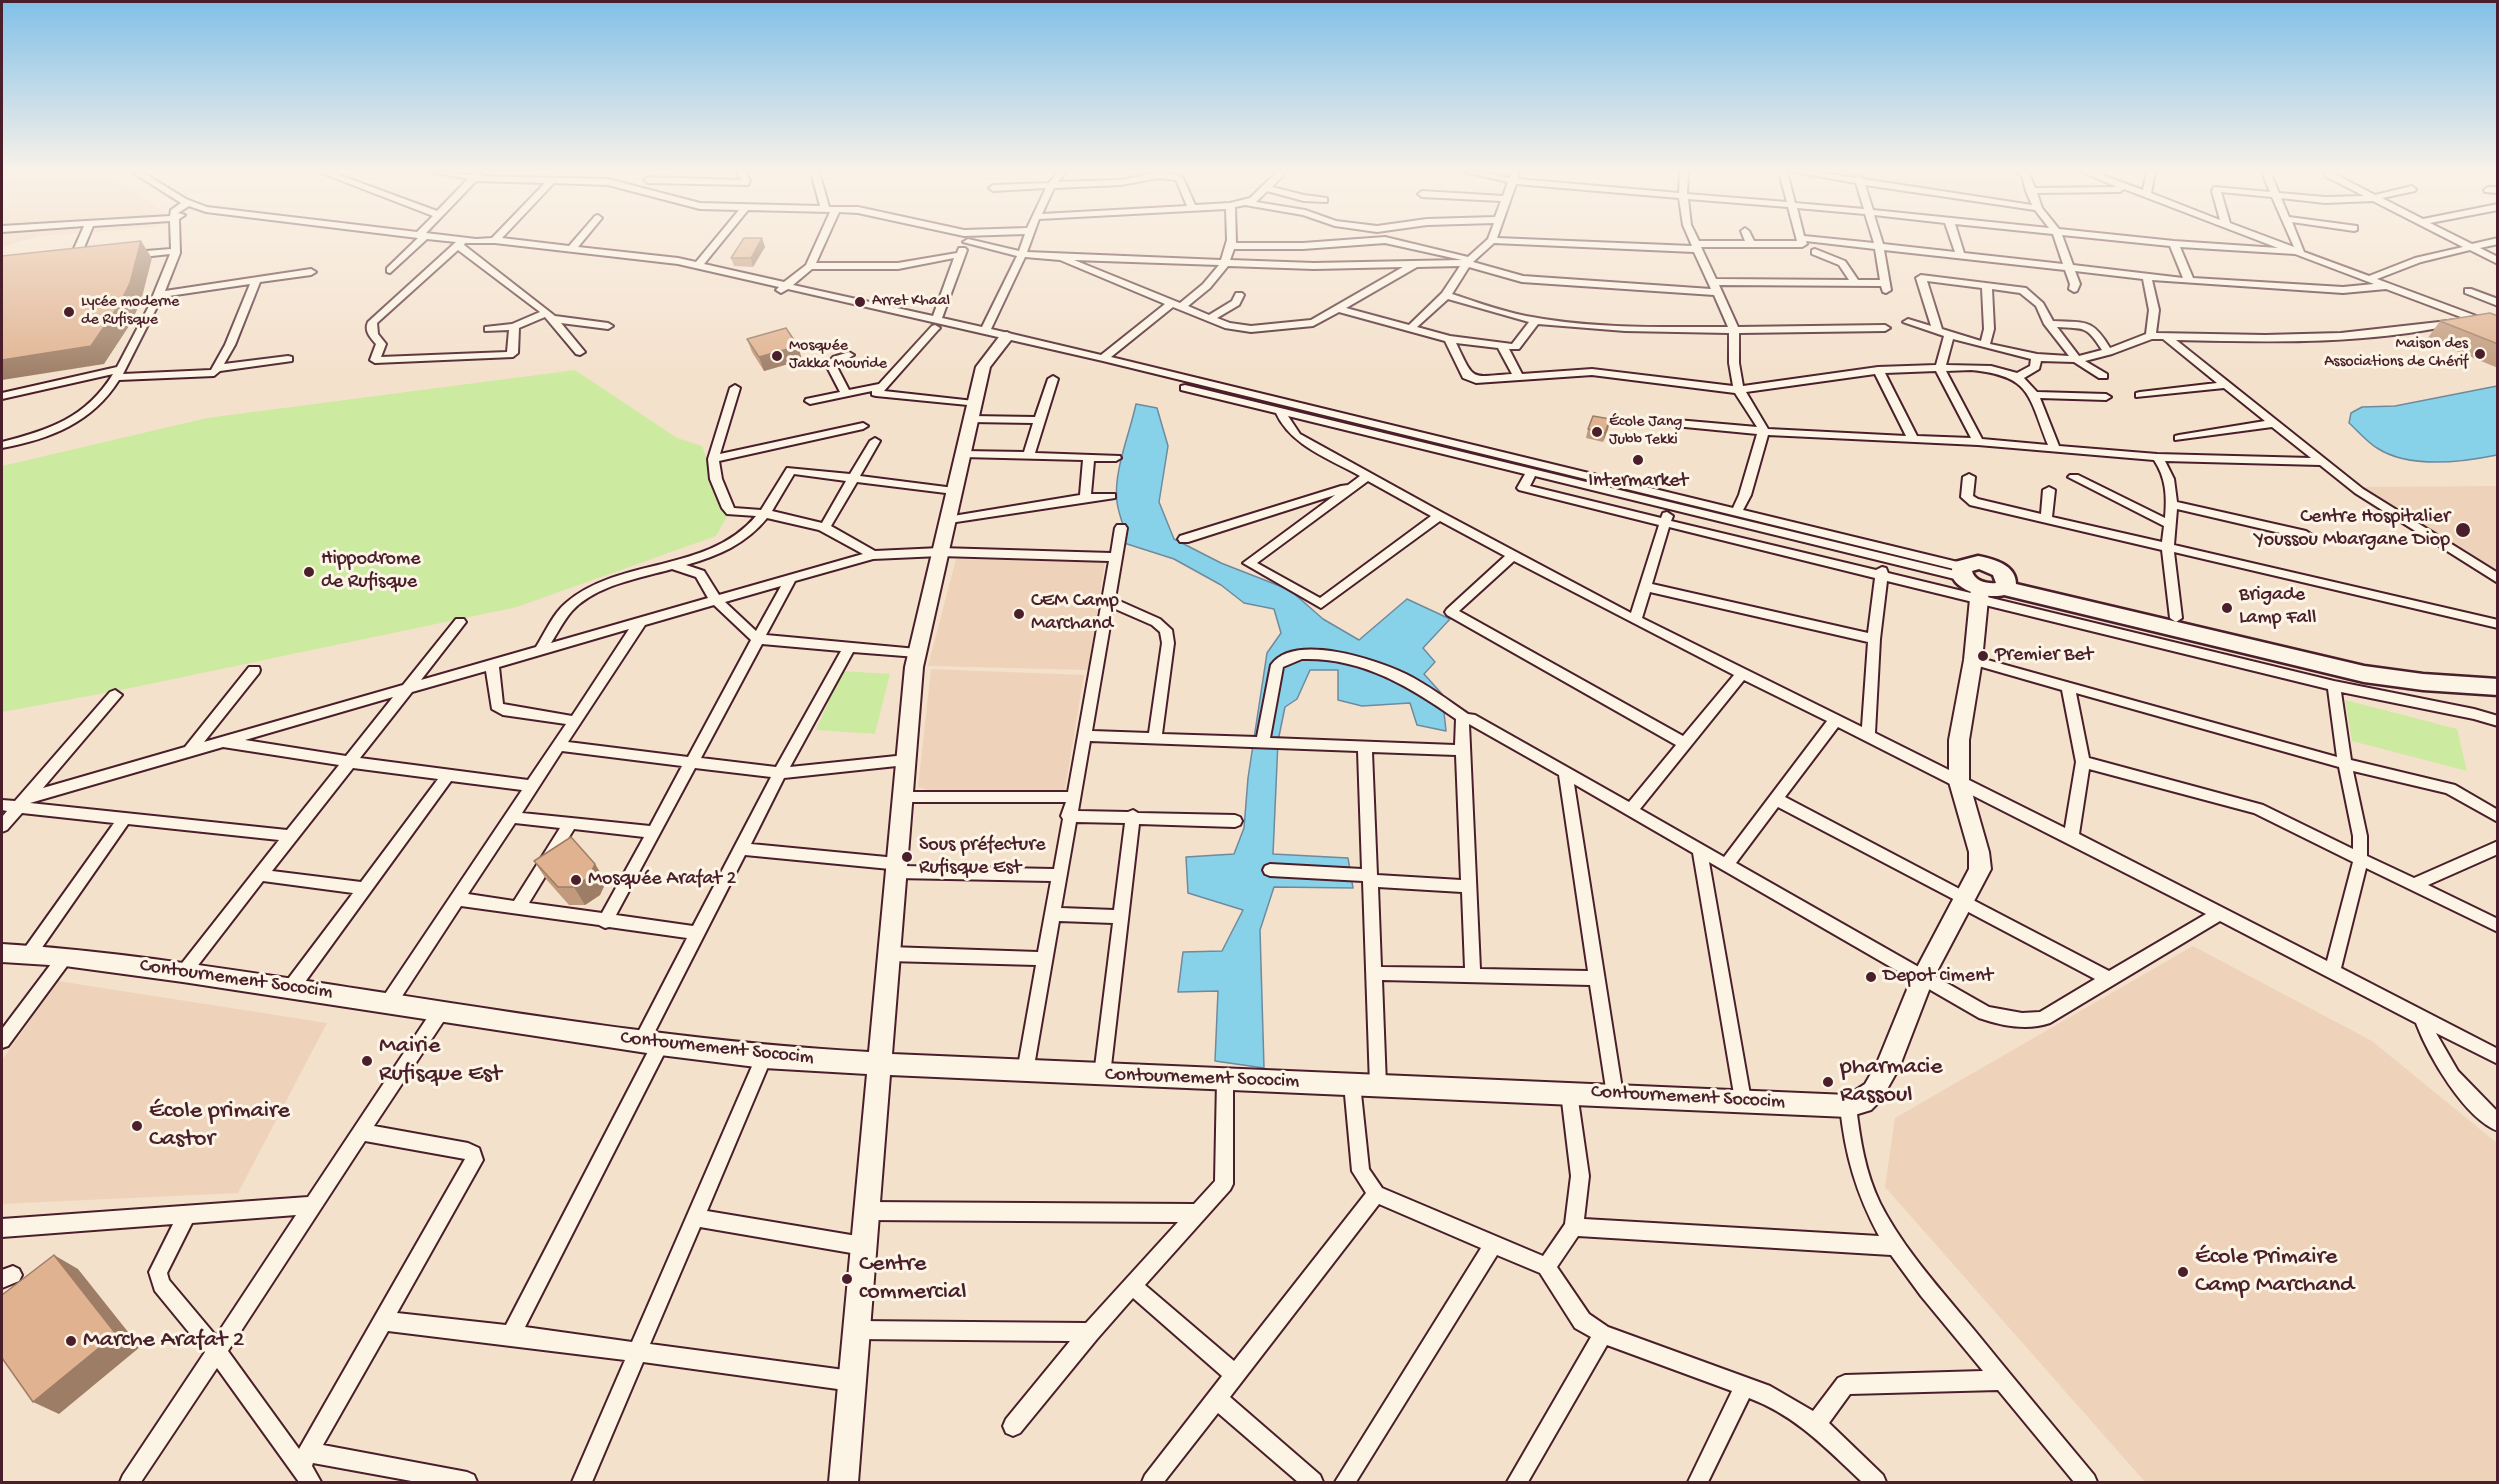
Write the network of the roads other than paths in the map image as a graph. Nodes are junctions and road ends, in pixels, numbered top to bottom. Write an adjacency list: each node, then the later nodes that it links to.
1 (82, 241): 50 (street)
2 (175, 241): 39 (street)
3 (417, 241): 57 (street)
4 (452, 241): 31 (street)
5 (483, 241): 30 (street)
6 (507, 241): 38 (street)
7 (578, 241): 38 (street)
8 (718, 241): 54 (street)
9 (821, 241): 55 (street)
10 (964, 241): 43 (street)
11 (977, 241): 42 (street)
12 (1027, 241): 42 (street)
13 (1233, 241): 35 (street)
14 (1368, 241): 35 (street)
15 (1390, 241): 48 (street)
16 (1491, 241): 48 (street)
17 (1535, 241): 36 (street)
18 (1694, 241): 36 (street)
19 (1749, 241): 33 (street)
20 (1801, 241): 33 (street)
21 (1837, 241): 34 (street)
22 (1878, 241): 34 (street)
23 (1956, 241): 44 (street)
24 (2059, 241): 56 (street)
25 (2149, 241): 32 (street)
26 (2269, 241): 41 (street)
27 (2295, 241): 41 (street)
28 (2458, 241): 37 (street)
29 (2497, 241): 37 (street)
30 (476, 242): 31 (street); 68 (street)
31 (462, 243): 77 (street); 85 (street)
32 (2174, 244): 41 (street); 63 (street)
33 (1751, 245): 36 (street)
34 (1879, 245): 44 (street); 62 (street)
35 (1232, 246): 51 (street)
36 (1696, 246): 64 (street)
37 (2469, 247): 49 (street); 60 (street)
38 (572, 248): 54 (street)
39 (175, 251): 46 (street); 71 (street)
40 (1815, 252): 62 (street)
41 (2300, 252): 60 (street)
42 (1022, 254): 45 (street); 92 (street)
43 (958, 255): 55 (street); 82 (street)
44 (1960, 255): 56 (street)
45 (1057, 256): 51 (street); 75 (street)
46 (118, 257)
47 (84, 261): 50 (street)
48 (1468, 261): 53 (street); 70 (street); 73 (street)
49 (2498, 261)
50 (73, 262): 52 (street)
51 (1228, 262): 53 (street); 75 (street)
52 (61, 263)
53 (1415, 264): 76 (street)
54 (698, 266): 68 (street)
55 (810, 266): 68 (street)
56 (2068, 267): 59 (street); 67 (street)
57 (390, 270)
58 (311, 272): 61 (street)
59 (2147, 277): 63 (street); 94 (street)
60 (2369, 279): 66 (street)
61 (256, 280): 71 (street); 107 (street)
62 (1854, 281): 64 (street)
63 (2189, 281): 66 (street)
64 (1712, 282): 70 (street)
65 (1987, 285): 83 (street); 91 (street); 98 (street)
66 (2388, 286): 78 (street)
67 (2074, 289)
68 (782, 290): 82 (street)
69 (2468, 291): 74 (street)
70 (1717, 292): 90 (street)
71 (157, 295): 110 (street)
72 (1239, 295): 79 (street)
73 (1446, 295): 80 (street); 86 (street)
74 (2498, 303)
75 (1176, 306): 79 (street); 104 (street)
76 (1340, 309): 79 (street); 86 (street)
77 (550, 316): 84 (street); 85 (street); 100 (street)
78 (2472, 318): 88 (street); 95 (street)
79 (1209, 319)
80 (1536, 321): 90 (street); 99 (street)
81 (1908, 322): 91 (street)
82 (936, 324): 92 (street); 96 (street); 116 (street)
83 (2049, 324): 101 (street); 106 (street)
84 (608, 326)
85 (514, 327): 89 (street)
86 (1412, 327): 97 (street)
87 (1885, 328): 90 (street)
88 (2498, 328)
89 (488, 329)
90 (1734, 329): 118 (street)
91 (1936, 329): 93 (street)
92 (985, 331): 96 (street)
93 (1950, 333): 98 (street); 108 (street)
94 (2151, 336): 95 (street); 101 (street)
95 (2166, 337): 115 (street)
96 (1004, 339): 104 (street); 125 (street); 126 (street)
97 (1449, 339): 99 (street); 113 (street)
98 (1985, 344): 103 (street)
99 (1502, 346): 113 (street)
100 (580, 352)
101 (2108, 352): 106 (street)
102 (849, 355): 119 (street)
103 (2036, 357): 106 (street); 111 (street)
104 (1102, 358): 157 (street)
105 (288, 359): 107 (street)
106 (2076, 359): 112 (street)
107 (217, 369): 110 (street)
108 (1940, 369): 109 (street); 111 (street); 135 (street)
109 (1878, 370): 118 (street); 133 (street)
110 (119, 373): 122 (street); 136 (street)
111 (2018, 376): 120 (street)
112 (2103, 376)
113 (1519, 377): 118 (street)
114 (1053, 379): 127 (street)
115 (2226, 385): 121 (street); 129 (street)
116 (882, 386): 119 (street); 126 (street)
117 (735, 388): 143 (street)
118 (1739, 390): 131 (street)
119 (846, 394): 124 (street)
120 (2034, 395): 123 (street); 137 (street)
121 (2140, 395)
122 (2, 396)
123 (2106, 397)
124 (810, 401)
125 (1280, 411): 145 (street); 146 (street)
126 (972, 412): 127 (street); 138 (street)
127 (1039, 420): 139 (street)
128 (1654, 421): 131 (street)
129 (2276, 423): 132 (street); 144 (street)
130 (863, 426): 143 (street)
131 (1764, 430): 133 (street); 157 (street)
132 (2180, 438)
133 (1913, 440): 135 (street)
134 (875, 441): 149 (street)
135 (1978, 442): 137 (street)
136 (2, 445)
137 (2055, 449): 140 (street)
138 (963, 454): 139 (street); 152 (street)
139 (1028, 456): 141 (street)
140 (2157, 457): 144 (street); 155 (street)
141 (1089, 458): 142 (street); 154 (street)
142 (1116, 458)
143 (713, 459): 158 (street)
144 (2325, 462): 177 (street)
145 (1531, 473): 156 (street); 162 (street)
146 (1368, 476): 150 (street); 159 (street)
147 (1969, 477): 160 (street)
148 (2074, 477): 163 (street)
149 (853, 479): 152 (street); 158 (street); 164 (street)
150 (1355, 485): 159 (street); 167 (street)
151 (2049, 490): 160 (street)
152 (954, 491): 161 (street)
153 (1111, 496): 154 (street)
154 (1085, 498): 161 (street)
155 (2172, 504): 163 (street); 166 (street)
156 (1669, 507): 162 (street); 173 (street)
157 (1737, 511): 178 (street)
158 (765, 513): 164 (street); 174 (street)
159 (1438, 516): 170 (street)
160 (2046, 520): 168 (street)
161 (947, 521): 169 (street)
162 (1664, 524): 176 (street); 180 (street)
163 (2170, 525): 168 (street)
164 (825, 527): 171 (street)
165 (1121, 528): 172 (street)
166 (2306, 535)
167 (1184, 539)
168 (2168, 548): 183 (street); 187 (street)
169 (940, 552): 171 (street); 172 (street); 192 (street)
170 (1514, 554): 185 (street); 212 (street)
171 (873, 555): 175 (street)
172 (1116, 557): 182 (street)
173 (1884, 558): 176 (street); 178 (street)
174 (675, 566): 181 (street); 191 (street)
175 (791, 578): 181 (street); 188 (street)
176 (1881, 578): 178 (street); 189 (street)
177 (2498, 579)
178 (1971, 583): 179 (main road); 179 (main road); 193 (street); 198 (street)
179 (2005, 583): 183 (main road); 201 (main road)
180 (1647, 586): 185 (street); 189 (street)
181 (715, 599): 184 (street); 188 (street)
182 (1107, 601): 207 (street); 209 (street)
183 (2176, 618): 197 (main road)
184 (642, 620): 191 (street); 204 (street)
185 (1635, 620): 196 (street)
186 (460, 622): 199 (street)
187 (2498, 624)
188 (757, 639): 190 (street); 219 (street)
189 (1874, 639): 208 (street)
190 (849, 648): 192 (street); 223 (street)
191 (541, 649): 194 (street)
192 (917, 653): 217 (street)
193 (1973, 660): 200 (street); 225 (street)
194 (492, 663): 199 (street); 204 (street)
195 (254, 670): 215 (street)
196 (1742, 673): 205 (street); 212 (street)
197 (2498, 673)
198 (2334, 686): 206 (street); 221 (street)
199 (409, 687): 210 (street); 218 (street)
200 (2068, 687): 220 (street); 221 (street)
201 (2498, 687)
202 (115, 695): 230 (street)
203 (1466, 718): 211 (street); 216 (street); 222 (street)
204 (575, 721): 213 (street)
205 (1835, 721): 208 (street); 229 (street)
206 (2498, 721)
207 (1083, 736): 209 (street); 228 (street)
208 (1868, 736): 225 (street)
209 (1155, 739): 211 (street)
210 (219, 742): 215 (street); 218 (street)
211 (1263, 742): 214 (street)
212 (1686, 744): 232 (street)
213 (559, 746): 219 (street); 226 (street)
214 (1365, 747): 216 (street); 253 (street)
215 (190, 750): 230 (street)
216 (1462, 750): 255 (street)
217 (906, 760): 223 (street); 227 (street)
218 (349, 762): 224 (street); 242 (street)
219 (692, 762): 223 (street); 241 (street)
220 (2083, 762): 243 (street); 247 (street)
221 (2345, 764): 236 (street); 247 (street)
222 (1565, 771): 232 (street); 276 (street)
223 (780, 773): 246 (street)
224 (448, 775): 226 (street); 256 (street)
225 (1959, 782): 243 (street); 258 (street)
226 (532, 786): 235 (street)
227 (903, 797): 228 (street); 249 (street)
228 (1072, 797): 233 (street)
229 (1776, 800): 248 (street); 258 (street)
230 (22, 802): 231 (street); 237 (street); 240 (street)
231 (2, 805)
232 (1630, 810): 245 (street)
233 (1068, 816): 234 (street); 252 (street)
234 (1133, 816): 238 (street); 262 (street)
235 (511, 817): 239 (street); 257 (street)
236 (2498, 817)
237 (125, 818): 242 (street); 267 (street)
238 (1235, 821)
239 (570, 823): 241 (street); 259 (street)
240 (2, 826)
241 (652, 832): 263 (street)
242 (291, 836): 251 (street)
243 (2071, 837): 261 (street)
244 (2498, 847): 254 (street)
245 (1699, 848): 248 (street); 294 (street)
246 (743, 849): 249 (street); 265 (street)
247 (2360, 861): 254 (street); 272 (street)
248 (1727, 864): 274 (street)
249 (896, 868): 252 (street); 268 (street)
250 (1270, 870): 253 (street)
251 (260, 875): 256 (street); 271 (street)
252 (1058, 875): 260 (street)
253 (1370, 878): 255 (street); 273 (street)
254 (2414, 885): 264 (street)
255 (1468, 886): 275 (street)
256 (363, 888): 278 (street)
257 (457, 899): 259 (street); 279 (street)
258 (1965, 901): 274 (street); 277 (street)
259 (518, 908): 263 (street)
260 (1052, 914): 262 (street); 270 (street)
261 (2220, 914): 272 (street); 277 (street)
262 (1121, 917): 288 (street)
263 (605, 922): 265 (street)
264 (2498, 926)
265 (698, 933): 283 (street)
266 (2, 953): 267 (street, Contournement Sococim)
267 (29, 954): 269 (street, Contournement Sococim)
268 (889, 954): 270 (street); 286 (street)
269 (65, 957): 271 (street, Contournement Sococim); 282 (street)
270 (1045, 959): 287 (street)
271 (183, 972): 278 (street, Contournement Sococim)
272 (2332, 972): 281 (street)
273 (1373, 973): 275 (street); 291 (street)
274 (1924, 975): 277 (street); 295 (street)
275 (1473, 976): 276 (street)
276 (1597, 978): 293 (street)
277 (2111, 980)
278 (291, 988): 279 (street, Contournement Sococim)
279 (389, 1002): 280 (street, Contournement Sococim)
280 (441, 1011): 283 (street, Contournement Sococim); 297 (street)
281 (2423, 1019): 285 (street); 296 (street)
282 (2, 1041)
283 (651, 1044): 284 (street, Contournement Sococim); 315 (street)
284 (764, 1057): 286 (street, Contournement Sococim); 303 (street)
285 (2498, 1057)
286 (879, 1064): 287 (street, Contournement Sococim); 300 (street)
287 (1025, 1072): 288 (street, Contournement Sococim)
288 (1102, 1075): 289 (street, Contournement Sococim)
289 (1225, 1080): 290 (street, Contournement Sococim); 301 (street)
290 (1352, 1084): 291 (street, Contournement Sococim); 298 (street)
291 (1378, 1085): 292 (street, Contournement Sococim)
292 (1569, 1093): 293 (street, Contournement Sococim); 304 (street)
293 (1615, 1095): 294 (street, Contournement Sococim)
294 (1743, 1100): 295 (street, Contournement Sococim)
295 (1848, 1106): 308 (street)
296 (2498, 1122)
297 (361, 1132): 299 (street); 311 (street)
298 (1376, 1194): 306 (street); 318 (street)
299 (314, 1205): 302 (street); 316 (street)
300 (866, 1211): 301 (street); 307 (street)
301 (1198, 1213): 310 (street)
302 (187, 1214): 305 (street); 316 (street)
303 (696, 1218): 307 (street); 317 (street)
304 (1574, 1227): 308 (street); 309 (street)
305 (2, 1228)
306 (1494, 1243): 309 (street); 333 (street)
307 (863, 1246): 312 (street)
308 (1893, 1246): 319 (street)
309 (1546, 1267): 314 (street)
310 (1132, 1286): 313 (street); 318 (street)
311 (384, 1321): 315 (street); 325 (street)
312 (856, 1330): 313 (street); 320 (street)
313 (1090, 1332): 324 (street)
314 (1603, 1334): 321 (street); 334 (street)
315 (512, 1335): 317 (street)
316 (217, 1352): 325 (street); 327 (street)
317 (638, 1353): 320 (street); 329 (street)
318 (1235, 1376): 322 (street)
319 (2002, 1380): 323 (street); 336 (street)
320 (852, 1381): 330 (street)
321 (1744, 1387): 323 (street); 335 (street)
322 (1217, 1400): 331 (street); 332 (street)
323 (1816, 1424): 326 (street)
324 (1013, 1426)
325 (307, 1467): 328 (street)
326 (1871, 1480)
327 (130, 1482)
328 (467, 1482)
329 (582, 1482)
330 (843, 1482)
331 (1152, 1482)
332 (1312, 1482)
333 (1345, 1482)
334 (1517, 1482)
335 (1698, 1482)
336 (2087, 1482)

